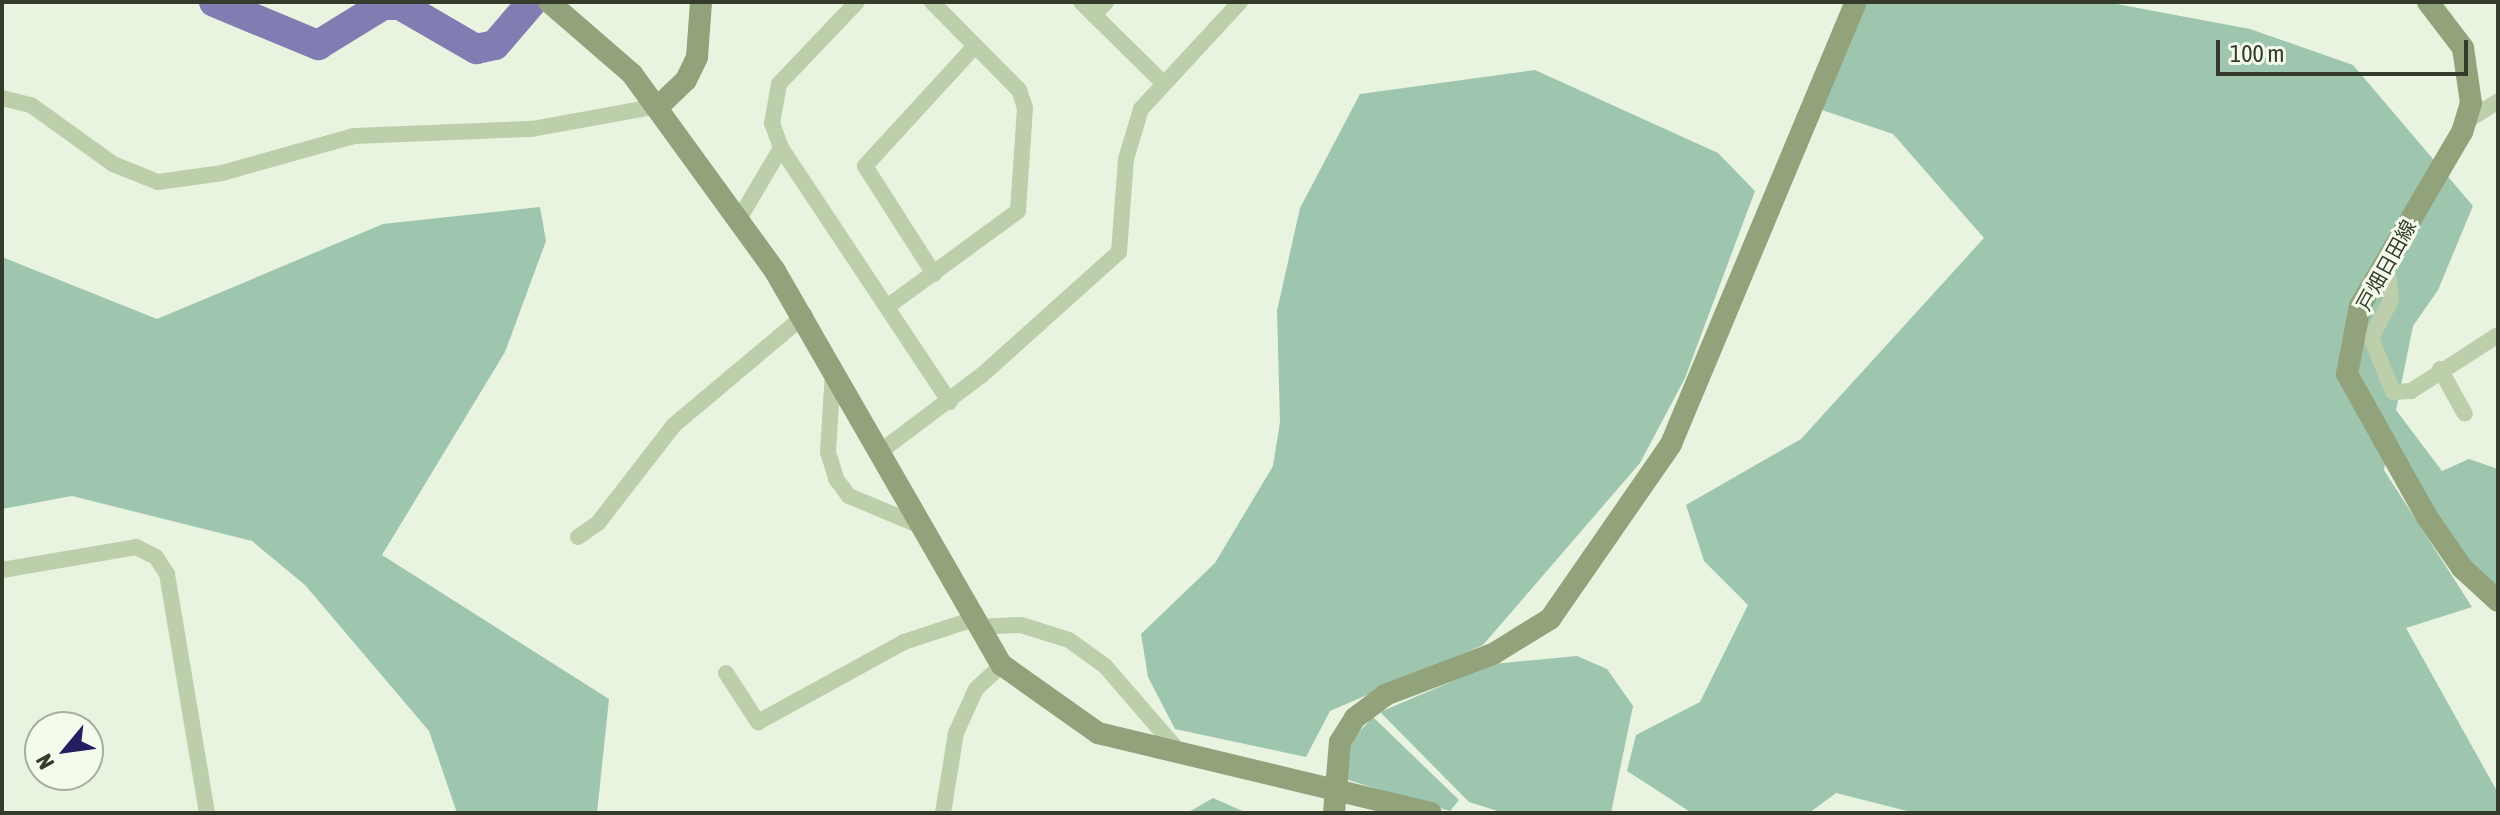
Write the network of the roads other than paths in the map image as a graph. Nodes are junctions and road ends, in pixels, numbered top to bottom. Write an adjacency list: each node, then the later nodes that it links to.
1 (701, 2): 14 (street)
2 (857, 2): 16 (street)
3 (932, 2): 10 (street)
4 (1081, 2): 9 (street)
5 (1240, 2): 11 (street)
6 (1856, 2): 38 (street)
7 (2428, 2): 15 (street, 戸畑日田線)
8 (554, 5): 14 (street)
9 (1100, 8): 11 (street)
10 (974, 47): 19 (street); 19 (street)
11 (1161, 81): 25 (street)
12 (2, 98): 14 (street)
13 (2498, 101): 15 (street)
14 (659, 106): 17 (street)
15 (2465, 122): 18 (street, 戸畑日田線)
16 (781, 148): 17 (street); 20 (street)
17 (739, 219): 21 (street)
18 (2387, 262): 24 (street); 31 (street, 戸畑日田線)
19 (934, 274): 20 (street)
20 (891, 304): 25 (street)
21 (805, 315): 23 (street); 29 (street)
22 (2498, 335): 24 (street)
23 (833, 366): 27 (street); 28 (street)
24 (2440, 369): 26 (street)
25 (950, 402): 27 (street)
26 (2465, 414)
27 (881, 451): 28 (street)
28 (923, 527): 32 (street)
29 (578, 537)
30 (2, 570): 36 (street)
31 (2498, 601)
32 (976, 623): 33 (street); 34 (street); 35 (street)
33 (1002, 665): 35 (street); 37 (street)
34 (726, 673)
35 (1183, 757): 39 (street)
36 (207, 813)
37 (943, 813)
38 (1334, 813)
39 (1431, 813)

